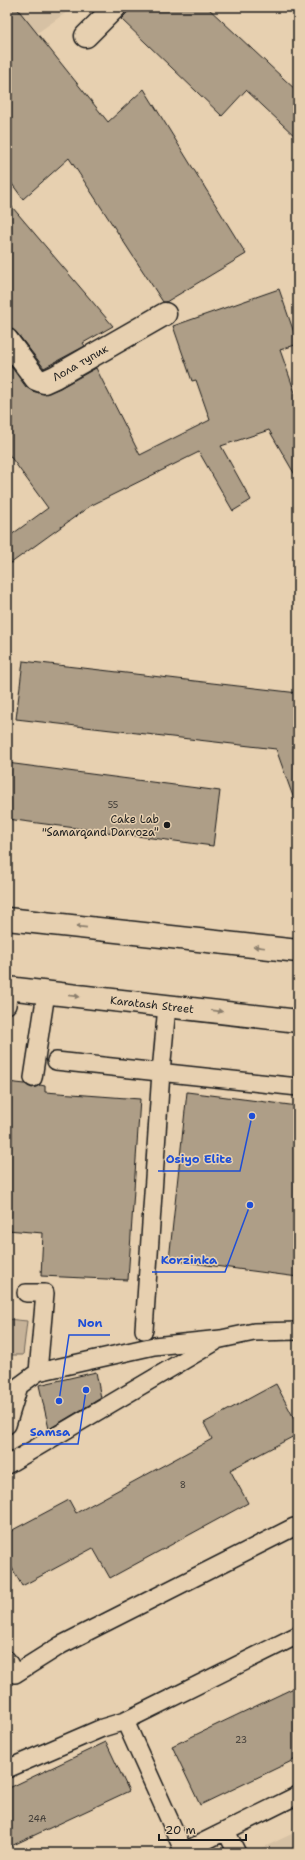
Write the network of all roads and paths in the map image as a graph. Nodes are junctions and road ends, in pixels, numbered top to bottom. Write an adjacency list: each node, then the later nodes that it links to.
1 (115, 7): 2 (main road)
2 (86, 36)
3 (165, 314): 4 (main road, Лола тупик)
4 (7, 340)
5 (7, 919): 6 (main road, one-way to 5)
6 (298, 951)
7 (46, 993): 8 (main road, Karatash Street); 9 (main road, Karatash Street, one-way to 9); 13 (lane)
8 (8, 994)
9 (167, 1006): 10 (main road, Karatash Street, one-way to 10); 12 (lane)
10 (298, 1021)
11 (56, 1060): 12 (lane)
12 (161, 1072): 14 (lane); 16 (lane)
13 (33, 1078)
14 (298, 1086)
15 (26, 1293): 19 (lane)
16 (144, 1330)
17 (298, 1331): 18 (lane)
18 (220, 1339): 19 (lane); 22 (lane)
19 (38, 1372): 20 (lane)
20 (13, 1386): 21 (lane)
21 (7, 1425)
22 (7, 1465)
23 (298, 1527): 25 (lane)
24 (298, 1635): 26 (lane)
25 (10, 1671)
26 (125, 1721): 27 (lane); 30 (lane)
27 (7, 1769)
28 (298, 1795): 29 (lane)
29 (226, 1831): 30 (lane); 31 (lane)
30 (182, 1852)
31 (237, 1853)

